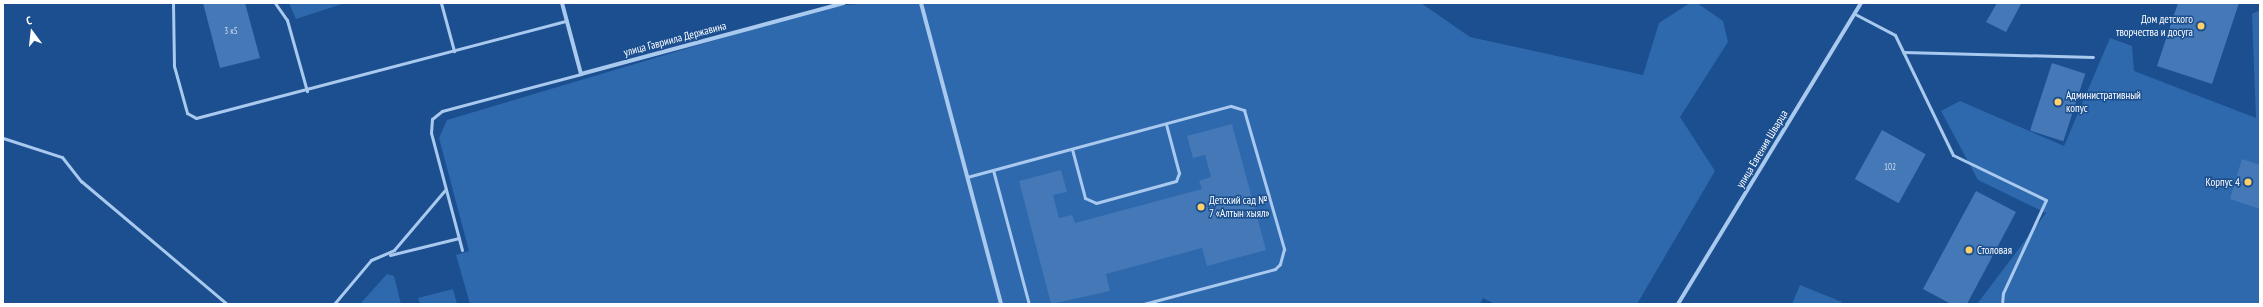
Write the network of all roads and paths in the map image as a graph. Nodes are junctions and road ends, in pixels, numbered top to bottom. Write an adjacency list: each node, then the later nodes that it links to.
1 (173, 3): 14 (lane)
2 (275, 3): 14 (lane)
3 (441, 3): 10 (lane)
4 (562, 3): 9 (street)
5 (844, 3): 13 (street, улица Гавриила Державина)
6 (921, 3): 19 (street)
7 (1861, 3): 8 (street, улица Евгения Шварца)
8 (1855, 14): 11 (lane); 29 (street, улица Евгения Шварца)
9 (567, 21): 10 (lane); 13 (street)
10 (454, 51): 14 (lane)
11 (1903, 52): 12 (lane); 30 (lane)
12 (2094, 57)
13 (581, 74): 20 (lane)
14 (307, 91)
15 (1166, 124): 17 (lane); 17 (lane); 28 (lane)
16 (3, 138): 24 (lane)
17 (1072, 149): 18 (lane)
18 (993, 170): 19 (lane); 27 (lane)
19 (967, 177): 26 (street)
20 (446, 189): 21 (lane); 23 (lane)
21 (459, 238): 22 (lane); 23 (lane)
22 (462, 250)
23 (386, 256): 25 (lane)
24 (227, 304)
25 (334, 304)
26 (1001, 304)
27 (1029, 304)
28 (1143, 304)
29 (1678, 304)
30 (2002, 304)

